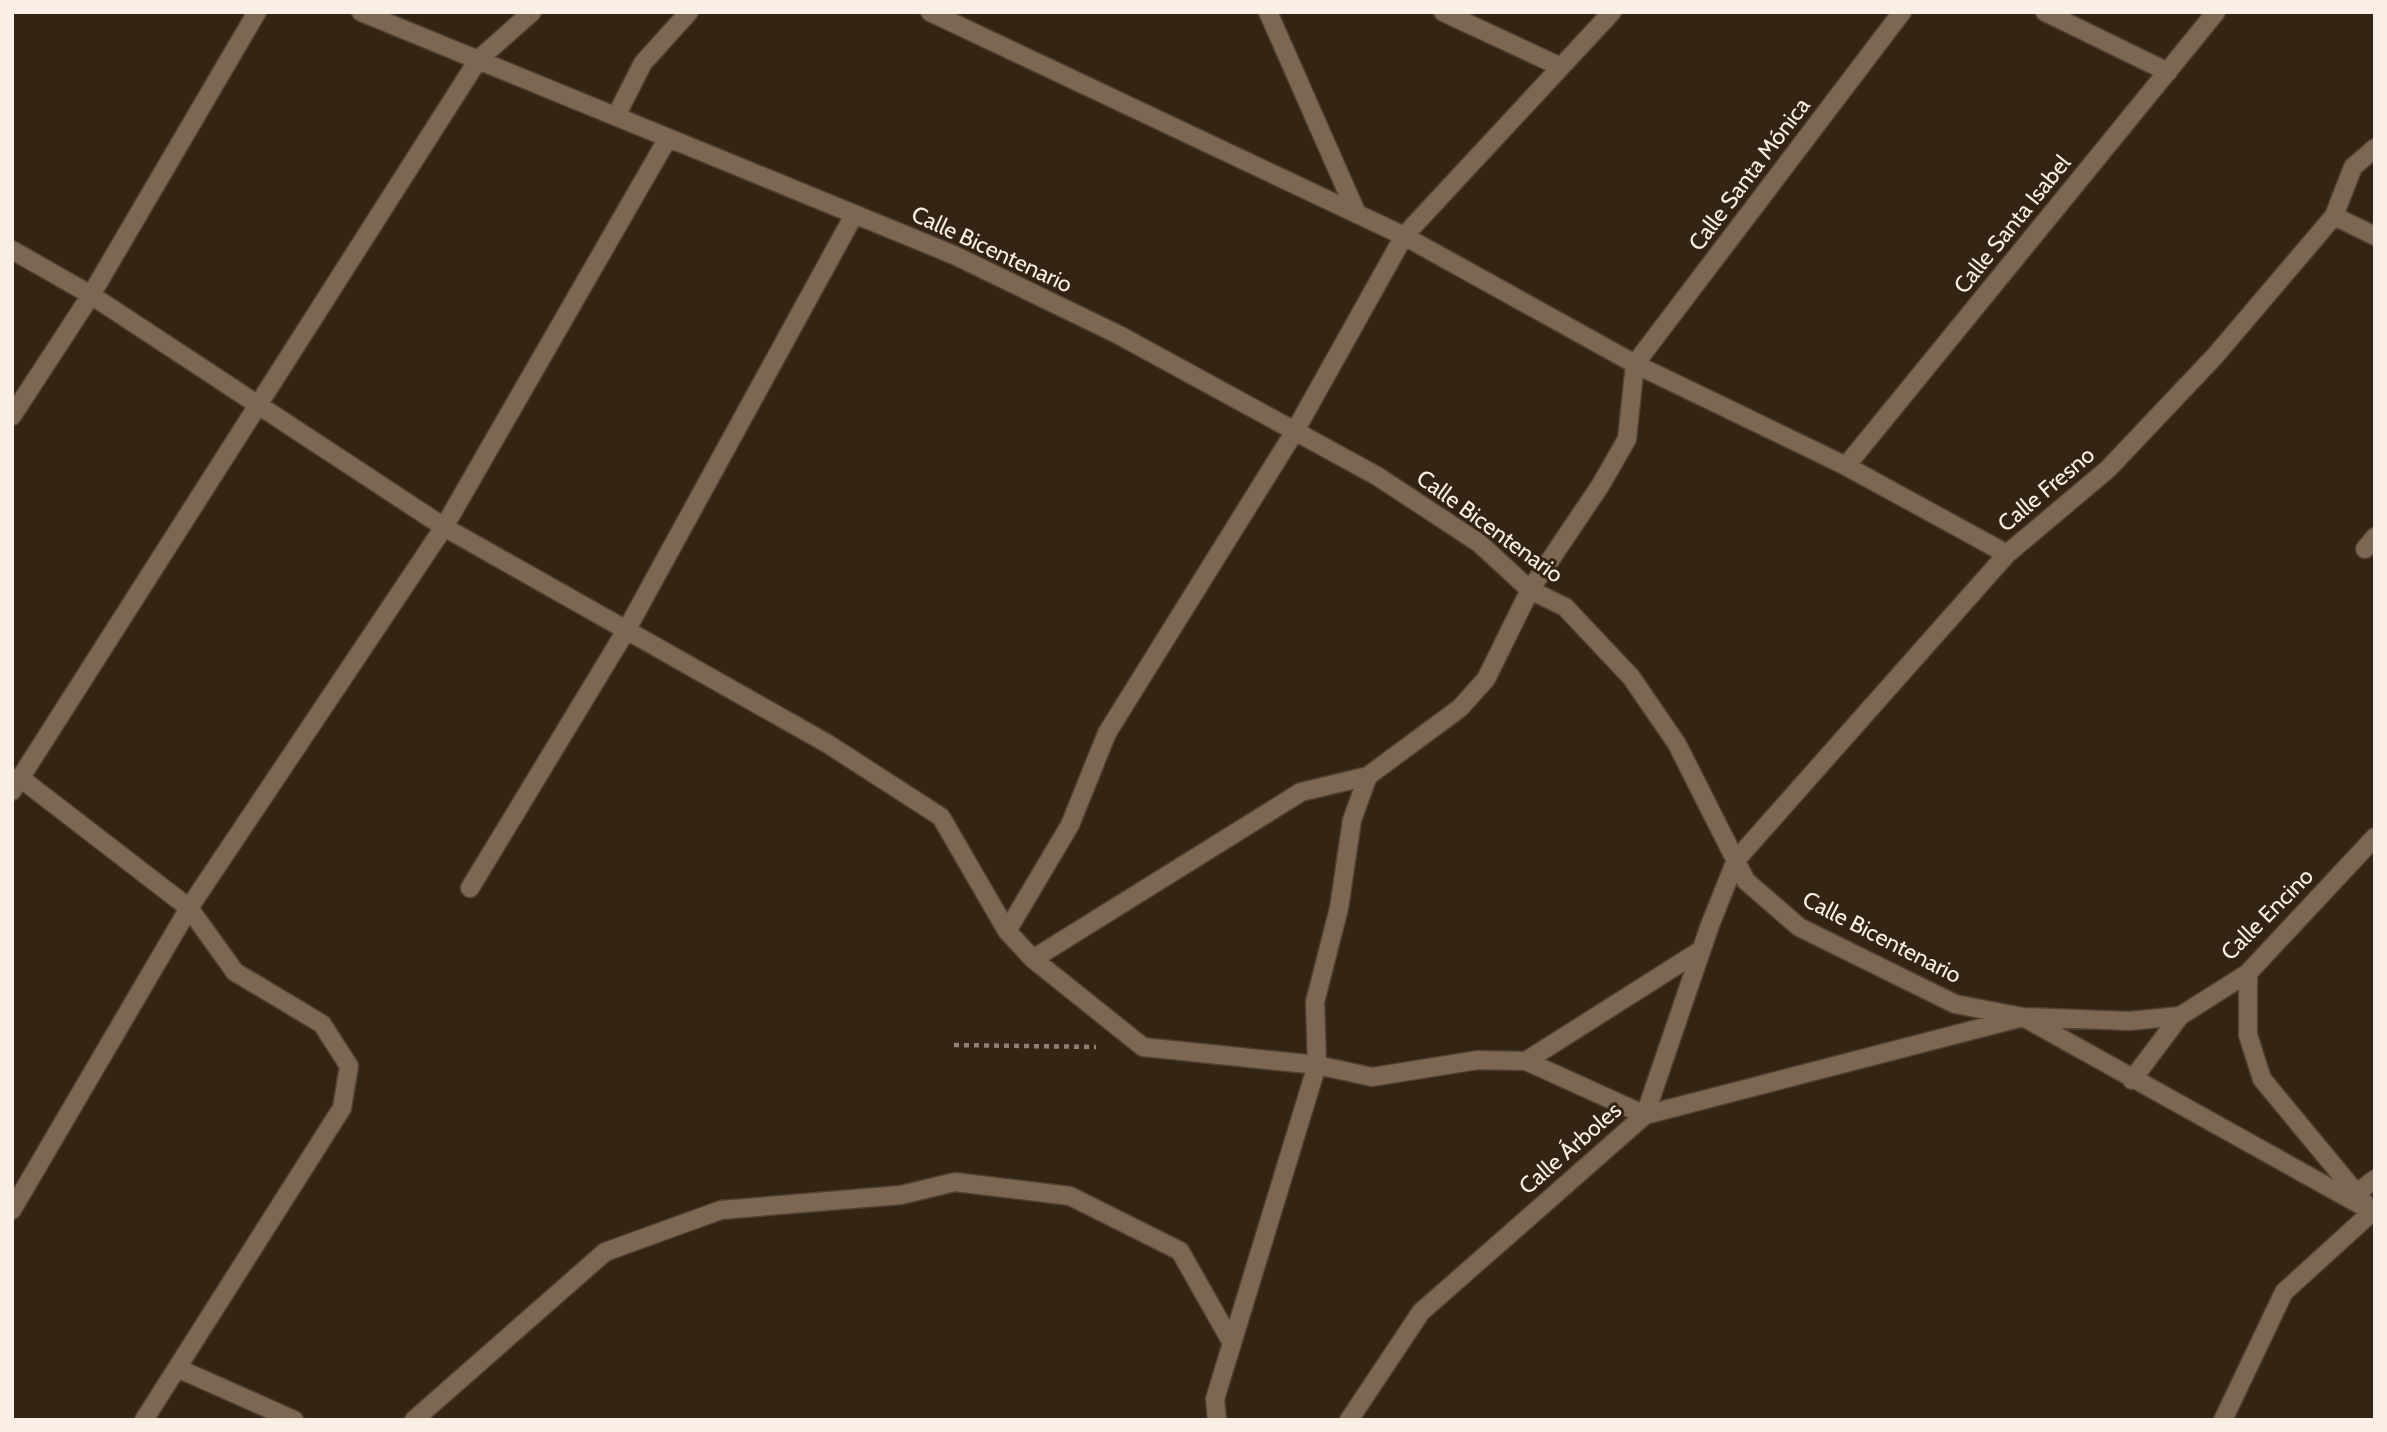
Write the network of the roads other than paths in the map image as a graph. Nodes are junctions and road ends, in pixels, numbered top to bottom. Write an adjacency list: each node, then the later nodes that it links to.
1 (257, 12): 24 (street)
2 (361, 12): 12 (street, Calle Bicentenario)
3 (532, 12): 12 (street)
4 (689, 12): 15 (street)
5 (930, 12): 18 (street)
6 (1268, 12): 18 (street)
7 (1443, 12): 13 (street)
8 (1612, 12): 13 (street)
9 (1902, 12): 25 (street, Calle Santa Mónica)
10 (2045, 12): 14 (street)
11 (2216, 12): 14 (street, Calle Santa Isabel)
12 (478, 60): 15 (street, Calle Bicentenario); 26 (street)
13 (1561, 67): 21 (street)
14 (2168, 72): 29 (street, Calle Santa Isabel)
15 (615, 117): 16 (street, Calle Bicentenario)
16 (668, 138): 19 (street, Calle Bicentenario); 30 (street)
17 (2375, 148): 20 (street, Calle Fresno)
18 (1357, 214): 21 (street)
19 (854, 215): 28 (street, Calle Bicentenario); 33 (street)
20 (2334, 216): 22 (street); 31 (street, Calle Fresno)
21 (1404, 236): 25 (street); 28 (street)
22 (2375, 236)
23 (12, 250): 24 (street)
24 (91, 295): 26 (street); 27 (street)
25 (1636, 365): 29 (street); 32 (street)
26 (258, 405): 30 (street); 35 (street)
27 (12, 416)
28 (1295, 430): 32 (street, Calle Bicentenario); 40 (street)
29 (1846, 466): 31 (street)
30 (444, 527): 33 (street); 39 (street)
31 (2007, 554): 37 (street, Calle Fresno)
32 (1530, 590): 34 (street); 37 (street, Calle Bicentenario)
33 (627, 629): 38 (street); 40 (street)
34 (1368, 776): 42 (street); 47 (street)
35 (16, 784): 39 (street)
36 (2375, 837): 43 (street, Calle Encino)
37 (1736, 860): 41 (street, Calle Árboles); 45 (street, Calle Bicentenario)
38 (470, 888)
39 (189, 908): 52 (street); 55 (street)
40 (1007, 931): 42 (street)
41 (1701, 950): 46 (street); 49 (street, Calle Árboles)
42 (1033, 958): 47 (street)
43 (2248, 973): 44 (street, Calle Encino); 51 (street)
44 (2180, 1016): 45 (street); 48 (street, Calle Encino)
45 (2023, 1017): 48 (street, Calle Bicentenario); 49 (street)
46 (1526, 1061): 47 (street); 49 (street)
47 (1317, 1065): 54 (street)
48 (2132, 1080): 53 (street, Calle Bicentenario)
49 (1645, 1115): 60 (street, Calle Árboles)
50 (2375, 1179): 51 (street)
51 (2357, 1193): 53 (street)
52 (12, 1210)
53 (2374, 1212): 61 (street)
54 (1232, 1343): 58 (street); 59 (street)
55 (177, 1368): 56 (street); 57 (street)
56 (145, 1420)
57 (294, 1420)
58 (414, 1420)
59 (1217, 1420)
60 (1349, 1420)
61 (2224, 1420)

